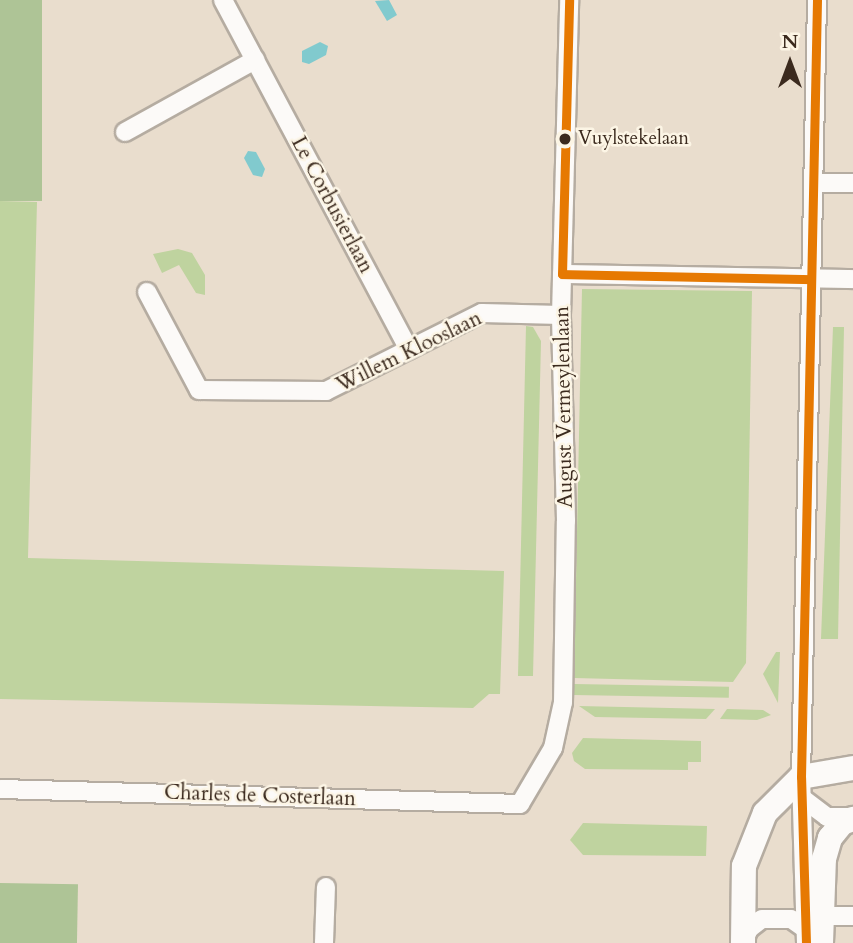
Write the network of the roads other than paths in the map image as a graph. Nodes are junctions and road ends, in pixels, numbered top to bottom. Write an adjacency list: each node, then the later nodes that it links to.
1 (223, 0): 4 (street, Le Corbusierlaan)
2 (569, 0): 8 (street, August Vermeylenlaan)
3 (817, 0): 6 (street)
4 (255, 60): 5 (street); 13 (street, Le Corbusierlaan)
5 (125, 132)
6 (813, 183): 7 (street); 9 (street)
7 (853, 183)
8 (562, 274): 9 (street); 12 (street, August Vermeylenlaan)
9 (810, 279): 10 (street); 15 (street)
10 (853, 279)
11 (147, 292): 13 (street, Willem Klooslaan)
12 (561, 314): 13 (street, Willem Klooslaan); 17 (street, August Vermeylenlaan)
13 (409, 350)
14 (853, 768): 15 (main road)
15 (802, 788): 18 (street); 21 (street); 23 (main road)
16 (0, 789): 17 (street, Charles de Costerlaan)
17 (520, 804)
18 (853, 818): 21 (main road)
19 (326, 887): 22 (street)
20 (853, 916): 21 (street)
21 (813, 933): 23 (street)
22 (324, 943)
23 (743, 943)

